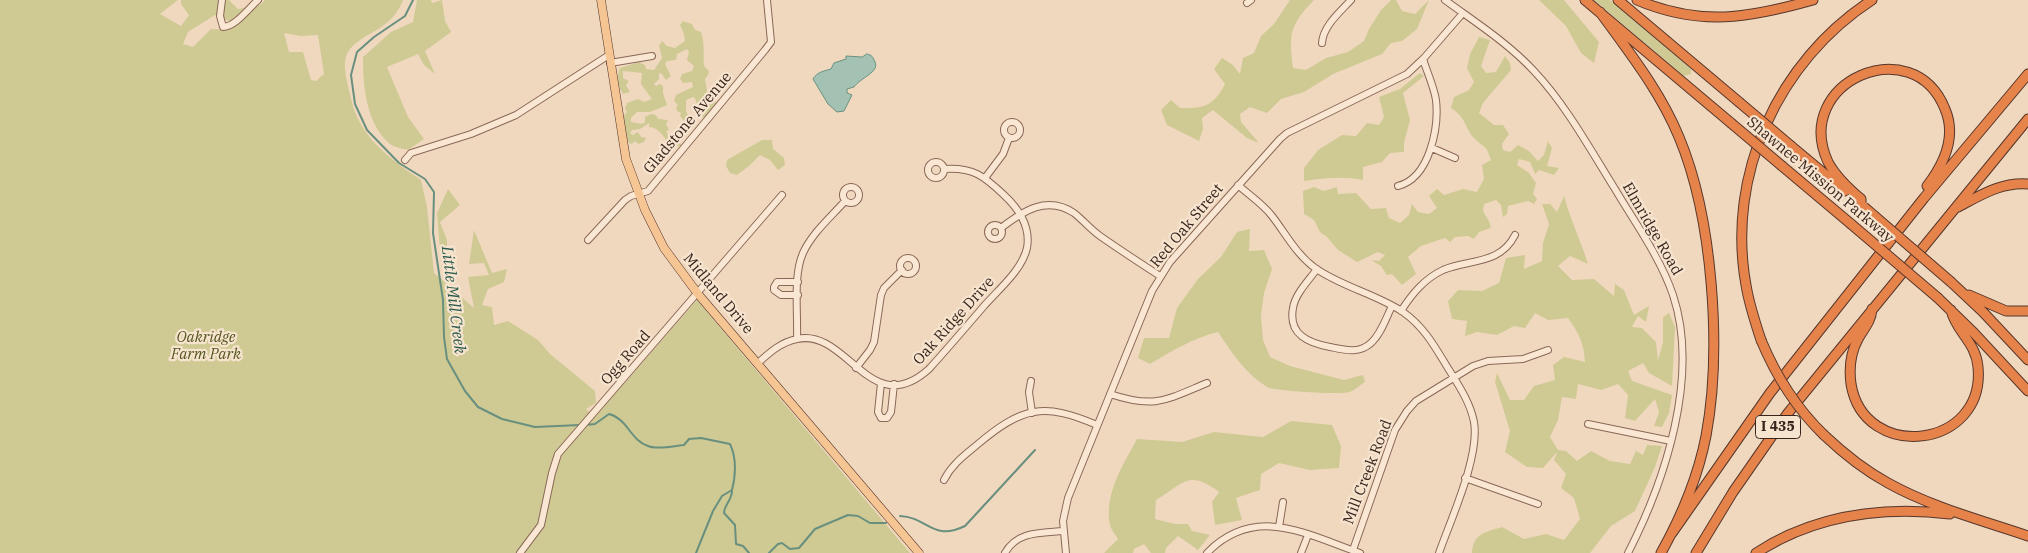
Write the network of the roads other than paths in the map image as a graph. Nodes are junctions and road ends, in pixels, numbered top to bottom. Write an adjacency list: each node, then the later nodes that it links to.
1 (222, 0): 2 (street)
2 (258, 0)
3 (601, 0): 16 (main road, Midland Drive)
4 (767, 0): 29 (street, Gladstone Avenue)
5 (1351, 0): 14 (street)
6 (1445, 0): 13 (street, Elmridge Road)
7 (1585, 0): 12 (highway, Shawnee Mission Parkway)
8 (1618, 0): 33 (highway, Shawnee Mission Parkway, bridge)
9 (1637, 0): 10 (highway)
10 (1813, 0)
11 (1872, 0): 71 (highway, bridge)
12 (1600, 12): 48 (highway, Shawnee Mission Parkway, bridge); 74 (highway)
13 (1463, 13): 17 (street, Red Oak Street); 66 (street, Elmridge Road)
14 (1322, 43)
15 (652, 56): 16 (street)
16 (609, 59): 23 (street); 29 (main road, Midland Drive)
17 (1422, 59): 21 (street); 27 (street, Red Oak Street)
18 (2028, 74): 31 (highway, I 435)
19 (2028, 119): 34 (highway, I 435)
20 (1009, 138): 25 (street)
21 (1432, 148): 22 (street); 28 (street)
22 (1455, 158)
23 (405, 160)
24 (944, 169): 25 (street, Oak Ridge Drive)
25 (985, 178): 35 (street, Oak Ridge Drive)
26 (2028, 184): 34 (highway)
27 (1238, 185): 39 (street); 41 (street, Red Oak Street)
28 (1398, 186)
29 (638, 194): 38 (street, Gladstone Avenue); 44 (main road, Midland Drive)
30 (782, 195): 44 (street, Ogg Road)
31 (1924, 198): 33 (highway); 74 (highway, I 435)
32 (845, 201): 42 (street)
33 (1863, 206): 43 (highway, Shawnee Mission Parkway, bridge)
34 (1954, 209): 47 (highway, I 435)
35 (1021, 213): 36 (street); 41 (street); 60 (street, Oak Ridge Drive)
36 (1001, 228)
37 (1515, 235): 49 (street)
38 (588, 240)
39 (1317, 269): 46 (street); 46 (street)
40 (902, 270): 55 (street)
41 (1160, 276): 62 (street, Red Oak Street)
42 (798, 282): 45 (street); 45 (street)
43 (1961, 291): 50 (highway); 53 (highway, Shawnee Mission Parkway)
44 (698, 294): 54 (main road, Midland Drive); 78 (street, Ogg Road)
45 (798, 295): 51 (street)
46 (1392, 306): 49 (street)
47 (1872, 309): 48 (highway); 88 (highway, I 435)
48 (1951, 310): 61 (highway, Shawnee Mission Parkway)
49 (1401, 311): 56 (street)
50 (2028, 311)
51 (797, 338): 54 (street); 55 (street, Oak Ridge Drive)
52 (1548, 350): 56 (street, Mill Creek Road)
53 (2028, 360)
54 (758, 363): 79 (main road, Midland Drive)
55 (856, 368): 58 (street, Oak Ridge Drive)
56 (1453, 377): 67 (street); 77 (street, Mill Creek Road)
57 (1031, 381): 63 (street)
58 (882, 382): 60 (street, Oak Ridge Drive); 60 (street)
59 (1207, 383): 62 (street)
60 (894, 384)
61 (2028, 391)
62 (1110, 394): 65 (street, Red Oak Street)
63 (1032, 413): 65 (street); 68 (street)
64 (1588, 424): 66 (street)
65 (1097, 425): 73 (street, Red Oak Street)
66 (1671, 441): 86 (street, Elmridge Road)
67 (1465, 478): 70 (street); 85 (street)
68 (944, 480)
69 (1283, 502): 72 (street)
70 (1538, 504)
71 (1965, 515): 76 (highway); 89 (highway)
72 (1279, 527): 75 (street); 82 (street)
73 (1064, 531): 80 (street); 81 (street, Red Oak Street)
74 (1672, 533): 87 (highway, I 435)
75 (1308, 535): 77 (street); 83 (street)
76 (2028, 536)
77 (1352, 550): 84 (street)
78 (520, 553)
79 (919, 553)
80 (1005, 553)
81 (1066, 553)
82 (1208, 553)
83 (1301, 553)
84 (1360, 553)
85 (1439, 553)
86 (1628, 553)
87 (1661, 553)
88 (1696, 553)
89 (1756, 553)

